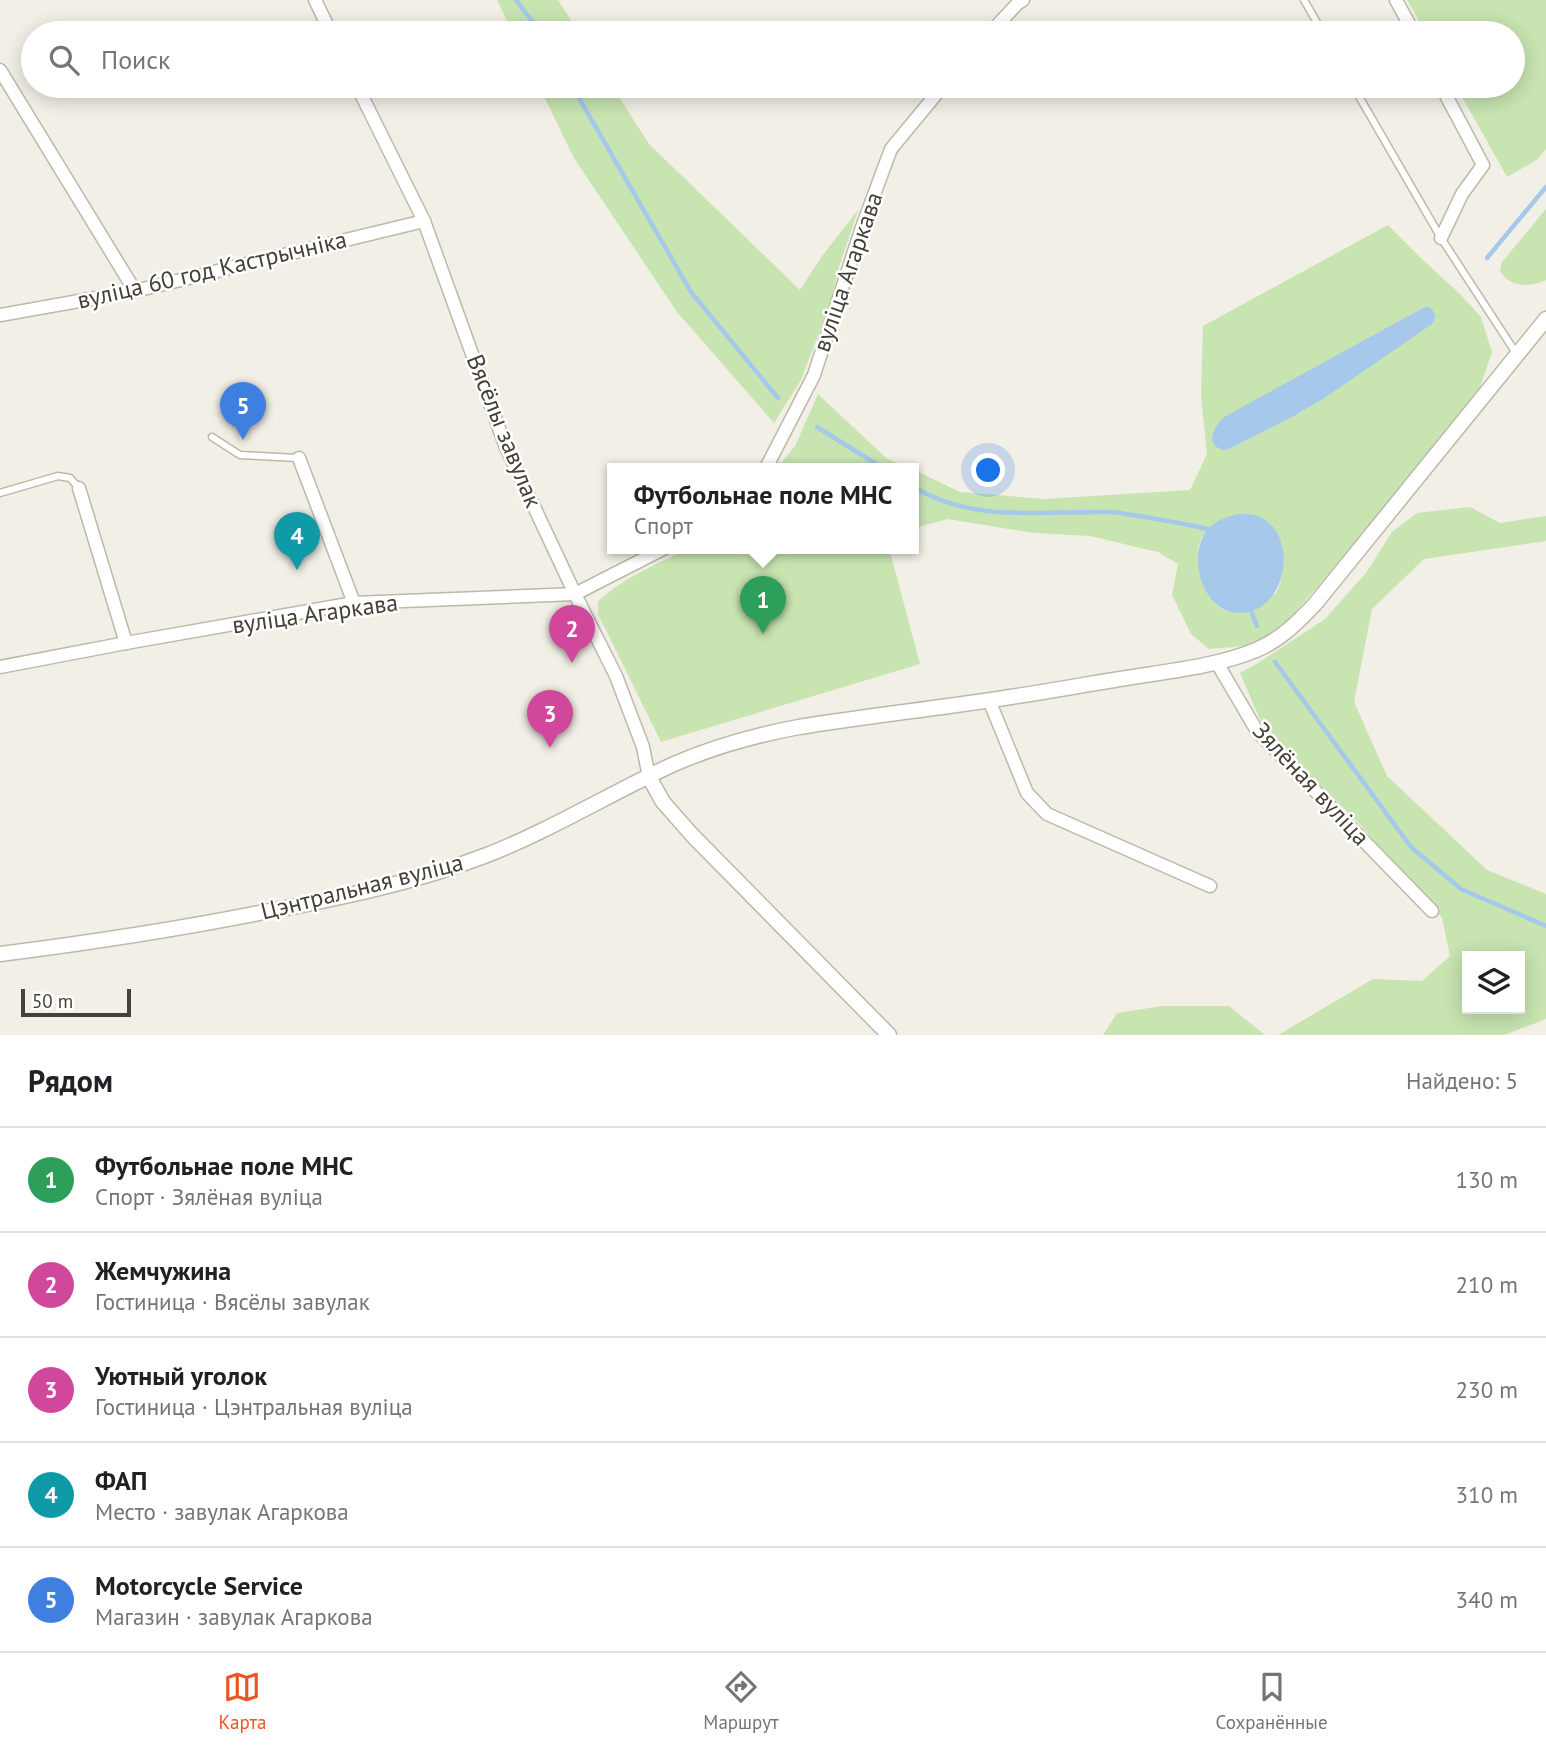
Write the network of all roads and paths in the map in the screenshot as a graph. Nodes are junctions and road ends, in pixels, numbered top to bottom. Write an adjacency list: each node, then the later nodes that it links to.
1 (315, 0): 5 (street)
2 (1023, 0): 6 (street)
3 (1304, 0): 7 (lane)
4 (1396, 0): 8 (street)
5 (325, 21)
6 (1001, 21)
7 (1316, 21)
8 (1407, 21)
9 (0, 70): 16 (street)
10 (363, 98): 14 (street, Вясёлы завулак)
11 (933, 98): 22 (street, вуліца Агаркава)
12 (1360, 98): 15 (lane)
13 (1447, 98): 15 (street)
14 (424, 221): 16 (street, вуліца 60 год Кастрычніка); 26 (street, Вясёлы завулак)
15 (1441, 238): 19 (lane)
16 (135, 291): 17 (street, вуліца 60 год Кастрычніка)
17 (0, 315)
18 (1546, 319): 19 (street)
19 (1517, 355): 29 (street)
20 (212, 437): 21 (lane)
21 (299, 458): 27 (street)
22 (769, 463)
23 (79, 488): 24 (lane); 28 (street)
24 (0, 493)
25 (653, 554): 26 (street, вуліца Агаркава)
26 (575, 594): 27 (street, вуліца Агаркава); 32 (street, Вясёлы завулак)
27 (354, 603): 28 (street, вуліца Агаркава)
28 (125, 643): 30 (street, вуліца Агаркава)
29 (1217, 663): 31 (street); 34 (street, Зялёная вуліца)
30 (0, 667)
31 (989, 700): 32 (street); 33 (street)
32 (649, 776): 35 (street, Цэнтральная вуліца); 36 (street)
33 (1210, 886)
34 (1432, 911)
35 (0, 954)
36 (889, 1035)

